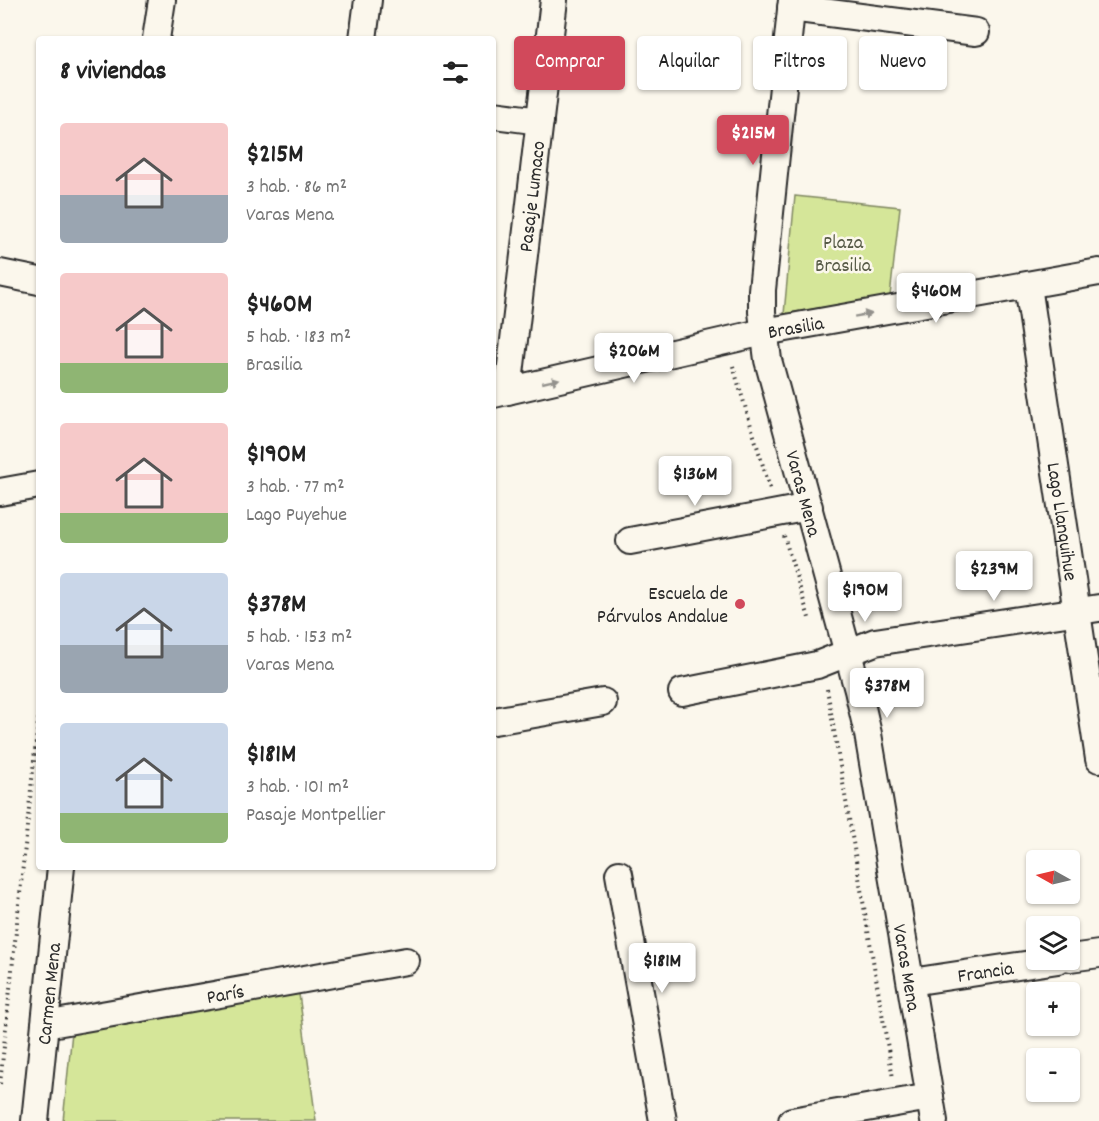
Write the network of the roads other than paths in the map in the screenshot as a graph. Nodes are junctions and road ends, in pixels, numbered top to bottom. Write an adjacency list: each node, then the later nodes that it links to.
1 (162, 0): 6 (street)
2 (368, 0): 7 (street)
3 (554, 0): 9 (street, Pasaje Lumaco)
4 (791, 4): 5 (street); 14 (street, Varas Mena)
5 (976, 32)
6 (156, 36)
7 (363, 36)
8 (496, 115): 9 (street)
9 (540, 121): 15 (street, Pasaje Lumaco)
10 (1099, 272): 13 (street, Brasilia)
11 (0, 273): 12 (street)
12 (36, 280)
13 (1028, 286): 14 (street, Brasilia, one-way to 13); 20 (street, Lago Llanquihue)
14 (764, 332): 15 (street, Brasilia, one-way to 14); 18 (street, Varas Mena)
15 (501, 392)
16 (36, 486): 17 (street)
17 (0, 492)
18 (809, 507): 19 (street); 21 (street, Varas Mena)
19 (630, 541)
20 (1088, 610): 21 (street); 25 (street, Lago Llanquihue)
21 (849, 653): 22 (street); 32 (street, Varas Mena)
22 (682, 693)
23 (603, 702): 24 (street)
24 (496, 720)
25 (1099, 759)
26 (61, 870): 33 (street, Carmen Mena)
27 (619, 874): 36 (street)
28 (1099, 954): 29 (street)
29 (1080, 957)
30 (406, 961): 33 (street, París)
31 (1026, 965): 32 (street, Francia)
32 (911, 982): 34 (street, Varas Mena)
33 (45, 1025): 35 (street, Carmen Mena)
34 (932, 1109): 37 (street)
35 (35, 1121)
36 (663, 1121)
37 (792, 1121)

